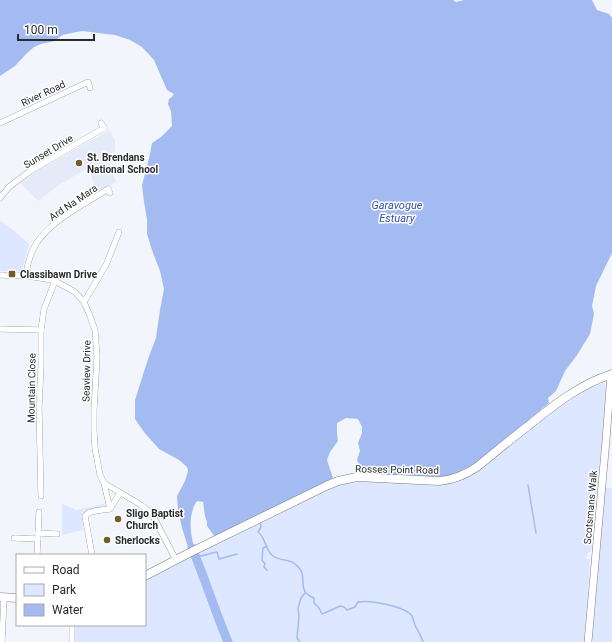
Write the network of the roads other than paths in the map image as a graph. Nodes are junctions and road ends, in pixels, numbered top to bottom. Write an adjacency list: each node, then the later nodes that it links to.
1 (90, 88): 2 (street, River Road)
2 (0, 123)
3 (101, 123): 5 (street, Sunset Drive)
4 (110, 193): 8 (street, Ard Na Mara)
5 (0, 198)
6 (119, 232): 10 (street)
7 (0, 275): 8 (street, Seaview Drive)
8 (26, 276): 9 (street, Seaview Drive)
9 (55, 281): 10 (street, Seaview Drive); 12 (street, Mountain Close)
10 (84, 302): 14 (street, Seaview Drive)
11 (0, 329): 12 (street)
12 (41, 330): 16 (street, Mountain Close)
13 (611, 374): 24 (main road, Rosses Point Road); 31 (street, Scotsmans Walk)
14 (104, 483): 15 (street); 17 (street, Seaview Drive)
15 (120, 493): 17 (street); 24 (street)
16 (41, 496)
17 (110, 509): 23 (street)
18 (39, 512): 20 (street)
19 (57, 534): 20 (street)
20 (38, 536): 21 (street); 22 (street)
21 (14, 538)
22 (37, 554)
23 (92, 554)
24 (176, 560): 25 (main road, Rosses Point Road)
25 (146, 575)
26 (2, 597): 27 (main road); 29 (street)
27 (16, 598)
28 (72, 626): 30 (street)
29 (2, 642)
30 (72, 642)
31 (588, 642)

